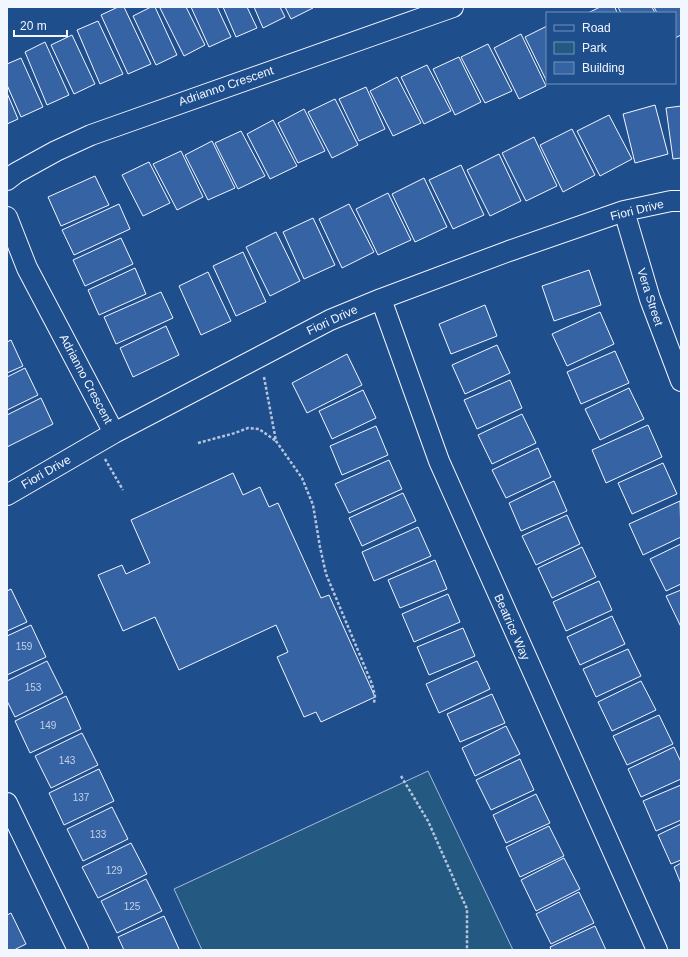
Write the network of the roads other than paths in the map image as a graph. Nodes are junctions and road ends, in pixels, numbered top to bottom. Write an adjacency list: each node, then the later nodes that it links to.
1 (453, 7): 2 (street, Adrianno Crescent)
2 (7, 180)
3 (681, 201): 4 (street, Fiori Drive)
4 (624, 211): 6 (street, Fiori Drive); 7 (street, Vera Street)
5 (7, 217): 8 (street, Adrianno Crescent)
6 (381, 299): 8 (street, Fiori Drive); 12 (street, Beatrice Way)
7 (681, 381)
8 (114, 433): 9 (street, Fiori Drive)
9 (7, 495)
10 (7, 803): 11 (street)
11 (78, 950)
12 (657, 950)

